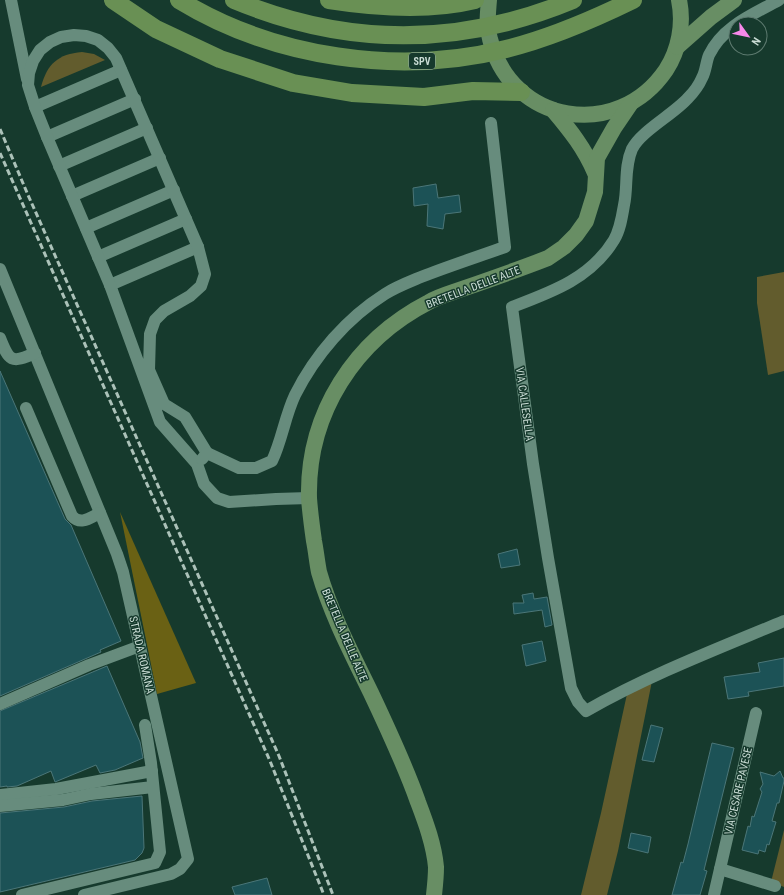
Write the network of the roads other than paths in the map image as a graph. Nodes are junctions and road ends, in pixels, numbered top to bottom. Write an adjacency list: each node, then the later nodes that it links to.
1 (10, 0): 14 (street)
2 (113, 0): 15 (highway)
3 (179, 0): 7 (highway, SPV)
4 (234, 0): 6 (highway)
5 (329, 0): 10 (highway)
6 (573, 0)
7 (633, 0)
8 (734, 0): 12 (main road)
9 (779, 0): 41 (street, VIA CALLESELLA)
10 (484, 2): 15 (main road)
11 (680, 5): 12 (main road)
12 (677, 47): 17 (main road)
13 (121, 70): 14 (street); 16 (street); 18 (street)
14 (28, 86): 18 (street)
15 (521, 92): 19 (main road)
16 (135, 99): 21 (street); 22 (street)
17 (631, 104): 19 (main road); 25 (main road, BRETELLA DELLE ALTE)
18 (35, 107): 22 (street)
19 (553, 110): 25 (main road, BRETELLA DELLE ALTE)
20 (491, 123): 37 (street)
21 (147, 128): 23 (street); 24 (street)
22 (47, 137): 24 (street)
23 (160, 158): 26 (street); 27 (street)
24 (59, 166): 27 (street)
25 (595, 175): 39 (main road, BRETELLA DELLE ALTE)
26 (174, 190): 28 (street); 29 (street)
27 (72, 196): 29 (street)
28 (186, 219): 30 (street); 31 (street)
29 (86, 228): 31 (street)
30 (198, 247): 33 (street); 37 (street)
31 (98, 257): 33 (street)
32 (0, 268): 35 (street, STRADA ROMANA)
33 (110, 285): 38 (street)
34 (0, 338): 35 (street)
35 (35, 353): 40 (street, STRADA ROMANA)
36 (26, 408): 40 (street)
37 (207, 453): 38 (street)
38 (197, 464): 39 (street)
39 (309, 498): 54 (main road, BRETELLA DELLE ALTE)
40 (100, 513): 42 (street, STRADA ROMANA)
41 (784, 620)
42 (140, 646): 43 (street); 53 (street, STRADA ROMANA)
43 (0, 704)
44 (756, 713): 50 (street, VIA CESARE PAVESE)
45 (145, 725): 46 (street)
46 (152, 771): 47 (street); 48 (street)
47 (153, 787): 49 (street); 52 (street)
48 (0, 795)
49 (0, 806)
50 (720, 870): 51 (street); 55 (street, VIA CESARE PAVESE)
51 (775, 886)
52 (22, 895)
53 (84, 895)
54 (434, 895)
55 (714, 895)

